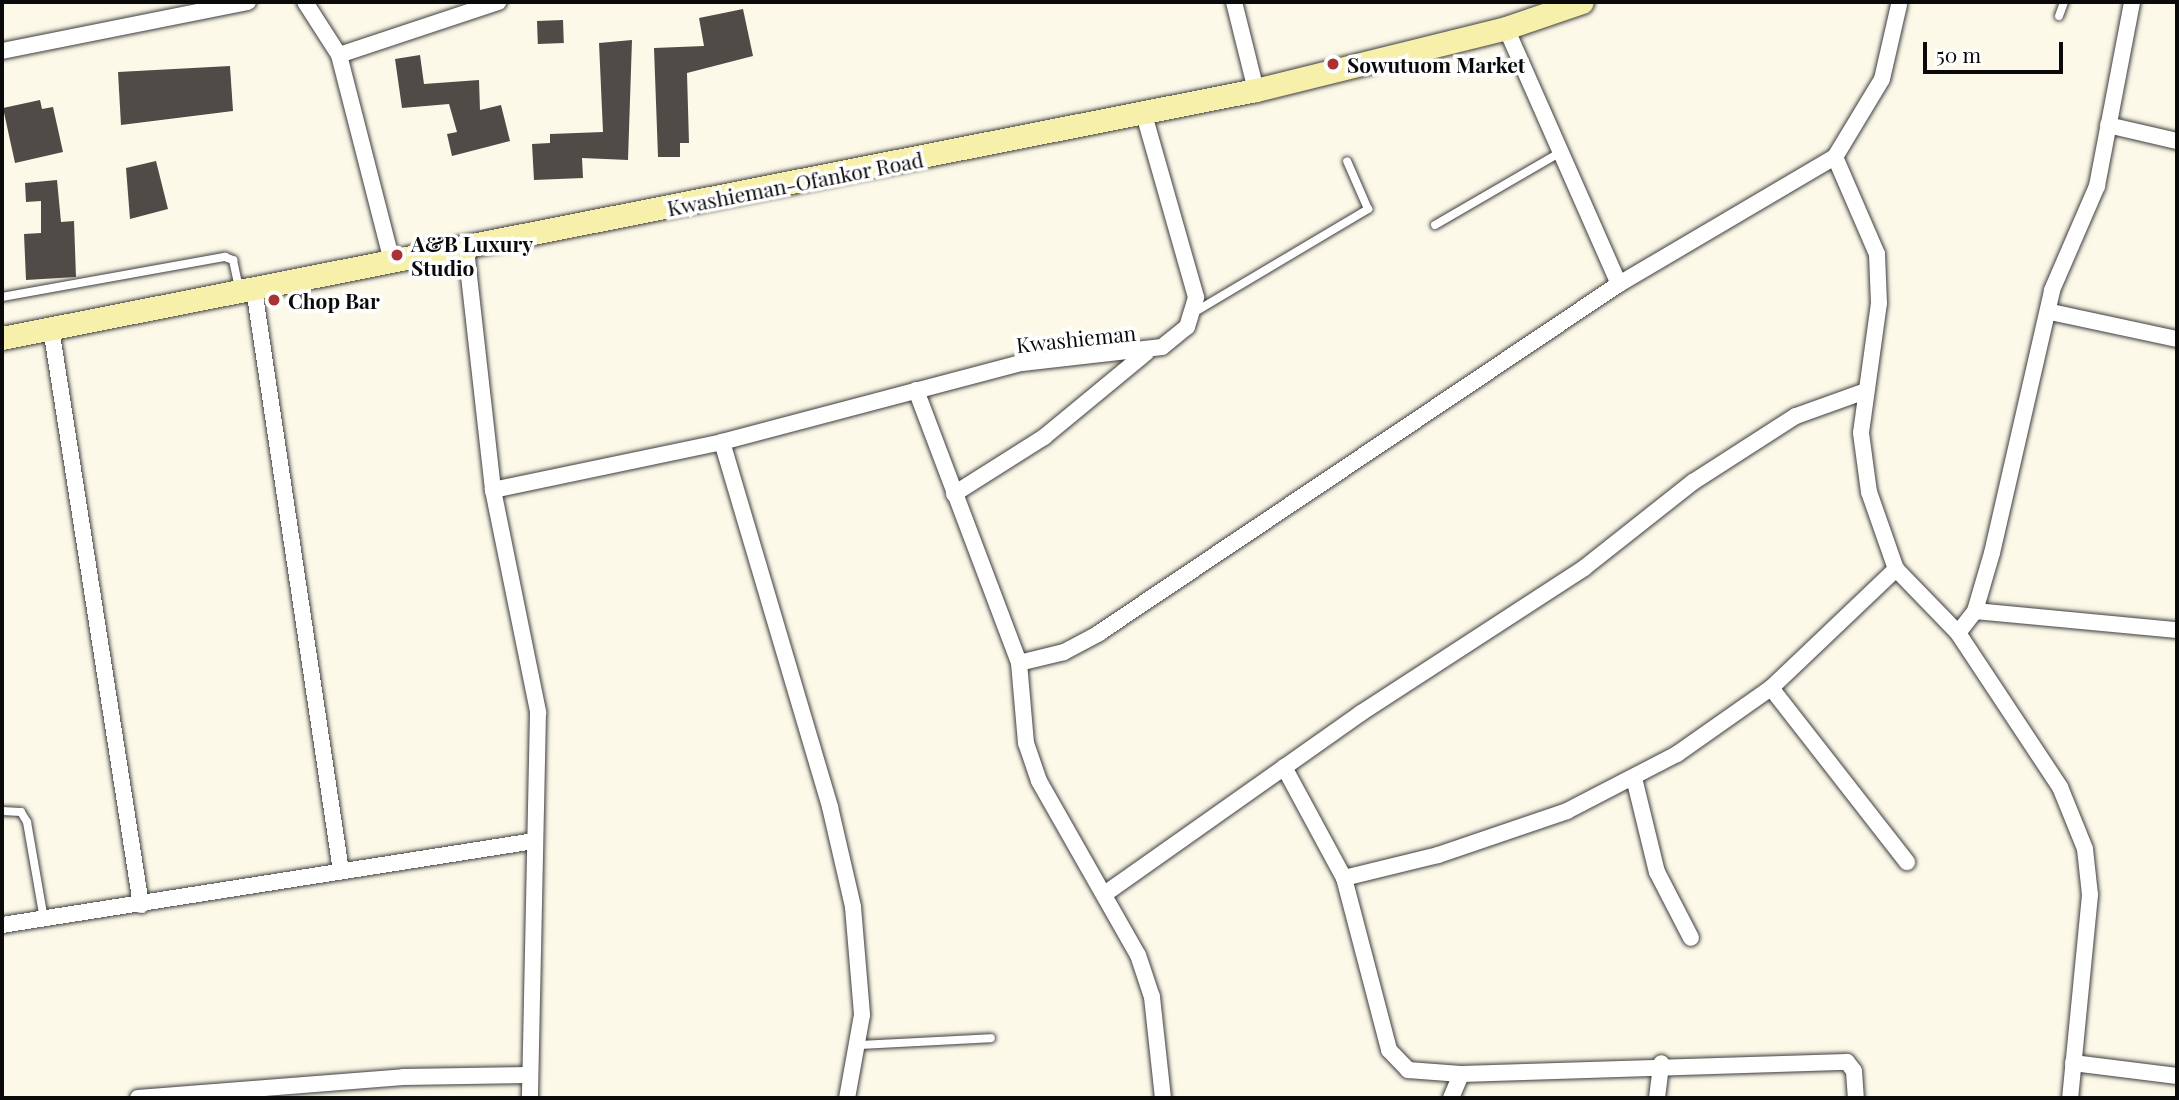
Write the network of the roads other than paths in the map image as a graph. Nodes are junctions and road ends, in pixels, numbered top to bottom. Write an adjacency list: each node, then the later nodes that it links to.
1 (248, 2): 11 (street)
2 (304, 2): 12 (street)
3 (498, 2): 12 (street)
4 (1234, 2): 13 (street)
5 (1582, 2): 10 (main road, Kwashieman-Ofankor Road)
6 (2064, 2): 9 (lane)
7 (2132, 2): 15 (street)
8 (1899, 5): 18 (street)
9 (2059, 16)
10 (1506, 28): 13 (main road, Kwashieman-Ofankor Road); 17 (street)
11 (2, 51)
12 (340, 55): 22 (street)
13 (1256, 90): 14 (main road, Kwashieman-Ofankor Road)
14 (1144, 114): 21 (main road, Kwashieman-Ofankor Road); 26 (street)
15 (2108, 125): 16 (street); 27 (street)
16 (2177, 141)
17 (1561, 152): 20 (lane); 23 (street)
18 (1835, 158): 23 (street); 33 (street)
19 (1347, 161): 26 (lane)
20 (1435, 225)
21 (466, 250): 22 (main road, Kwashieman-Ofankor Road); 35 (street)
22 (392, 262): 24 (main road, Kwashieman-Ofankor Road)
23 (1619, 284): 41 (street)
24 (247, 290): 25 (lane); 28 (main road, Kwashieman-Ofankor Road); 48 (street)
25 (2, 297)
26 (1193, 313): 31 (street, Kwashieman)
27 (2051, 313): 30 (street); 38 (street)
28 (51, 328): 29 (main road, Kwashieman-Ofankor Road); 51 (street)
29 (2, 338)
30 (2177, 339)
31 (1147, 352): 32 (street, Kwashieman); 36 (street)
32 (916, 390): 34 (street, Kwashieman); 36 (street)
33 (1863, 392): 37 (street); 43 (street)
34 (722, 442): 35 (street, Kwashieman); 56 (street)
35 (493, 490): 46 (street)
36 (954, 494): 41 (street)
37 (1896, 569): 40 (street); 42 (street)
38 (1975, 611): 39 (street); 40 (street)
39 (2177, 630)
40 (1958, 634): 58 (street)
41 (1018, 663): 50 (street)
42 (1770, 688): 44 (street); 47 (street)
43 (1284, 767): 49 (street); 50 (street)
44 (1634, 778): 49 (street); 54 (street)
45 (2, 811): 52 (lane)
46 (534, 841): 48 (street); 60 (street)
47 (1907, 862)
48 (341, 871): 51 (street)
49 (1343, 878): 59 (street)
50 (1106, 893): 65 (street)
51 (141, 905): 52 (street)
52 (44, 919): 53 (street)
53 (2, 925)
54 (1691, 938)
55 (991, 1038): 56 (lane)
56 (859, 1045): 64 (street)
57 (1661, 1063): 59 (street); 67 (street); 68 (street)
58 (2073, 1063): 61 (street); 69 (street)
59 (1461, 1074): 66 (street)
60 (528, 1075): 62 (street); 63 (street)
61 (2177, 1076)
62 (138, 1098)
63 (530, 1098)
64 (847, 1098)
65 (1163, 1098)
66 (1451, 1098)
67 (1657, 1098)
68 (1856, 1098)
69 (2070, 1098)

